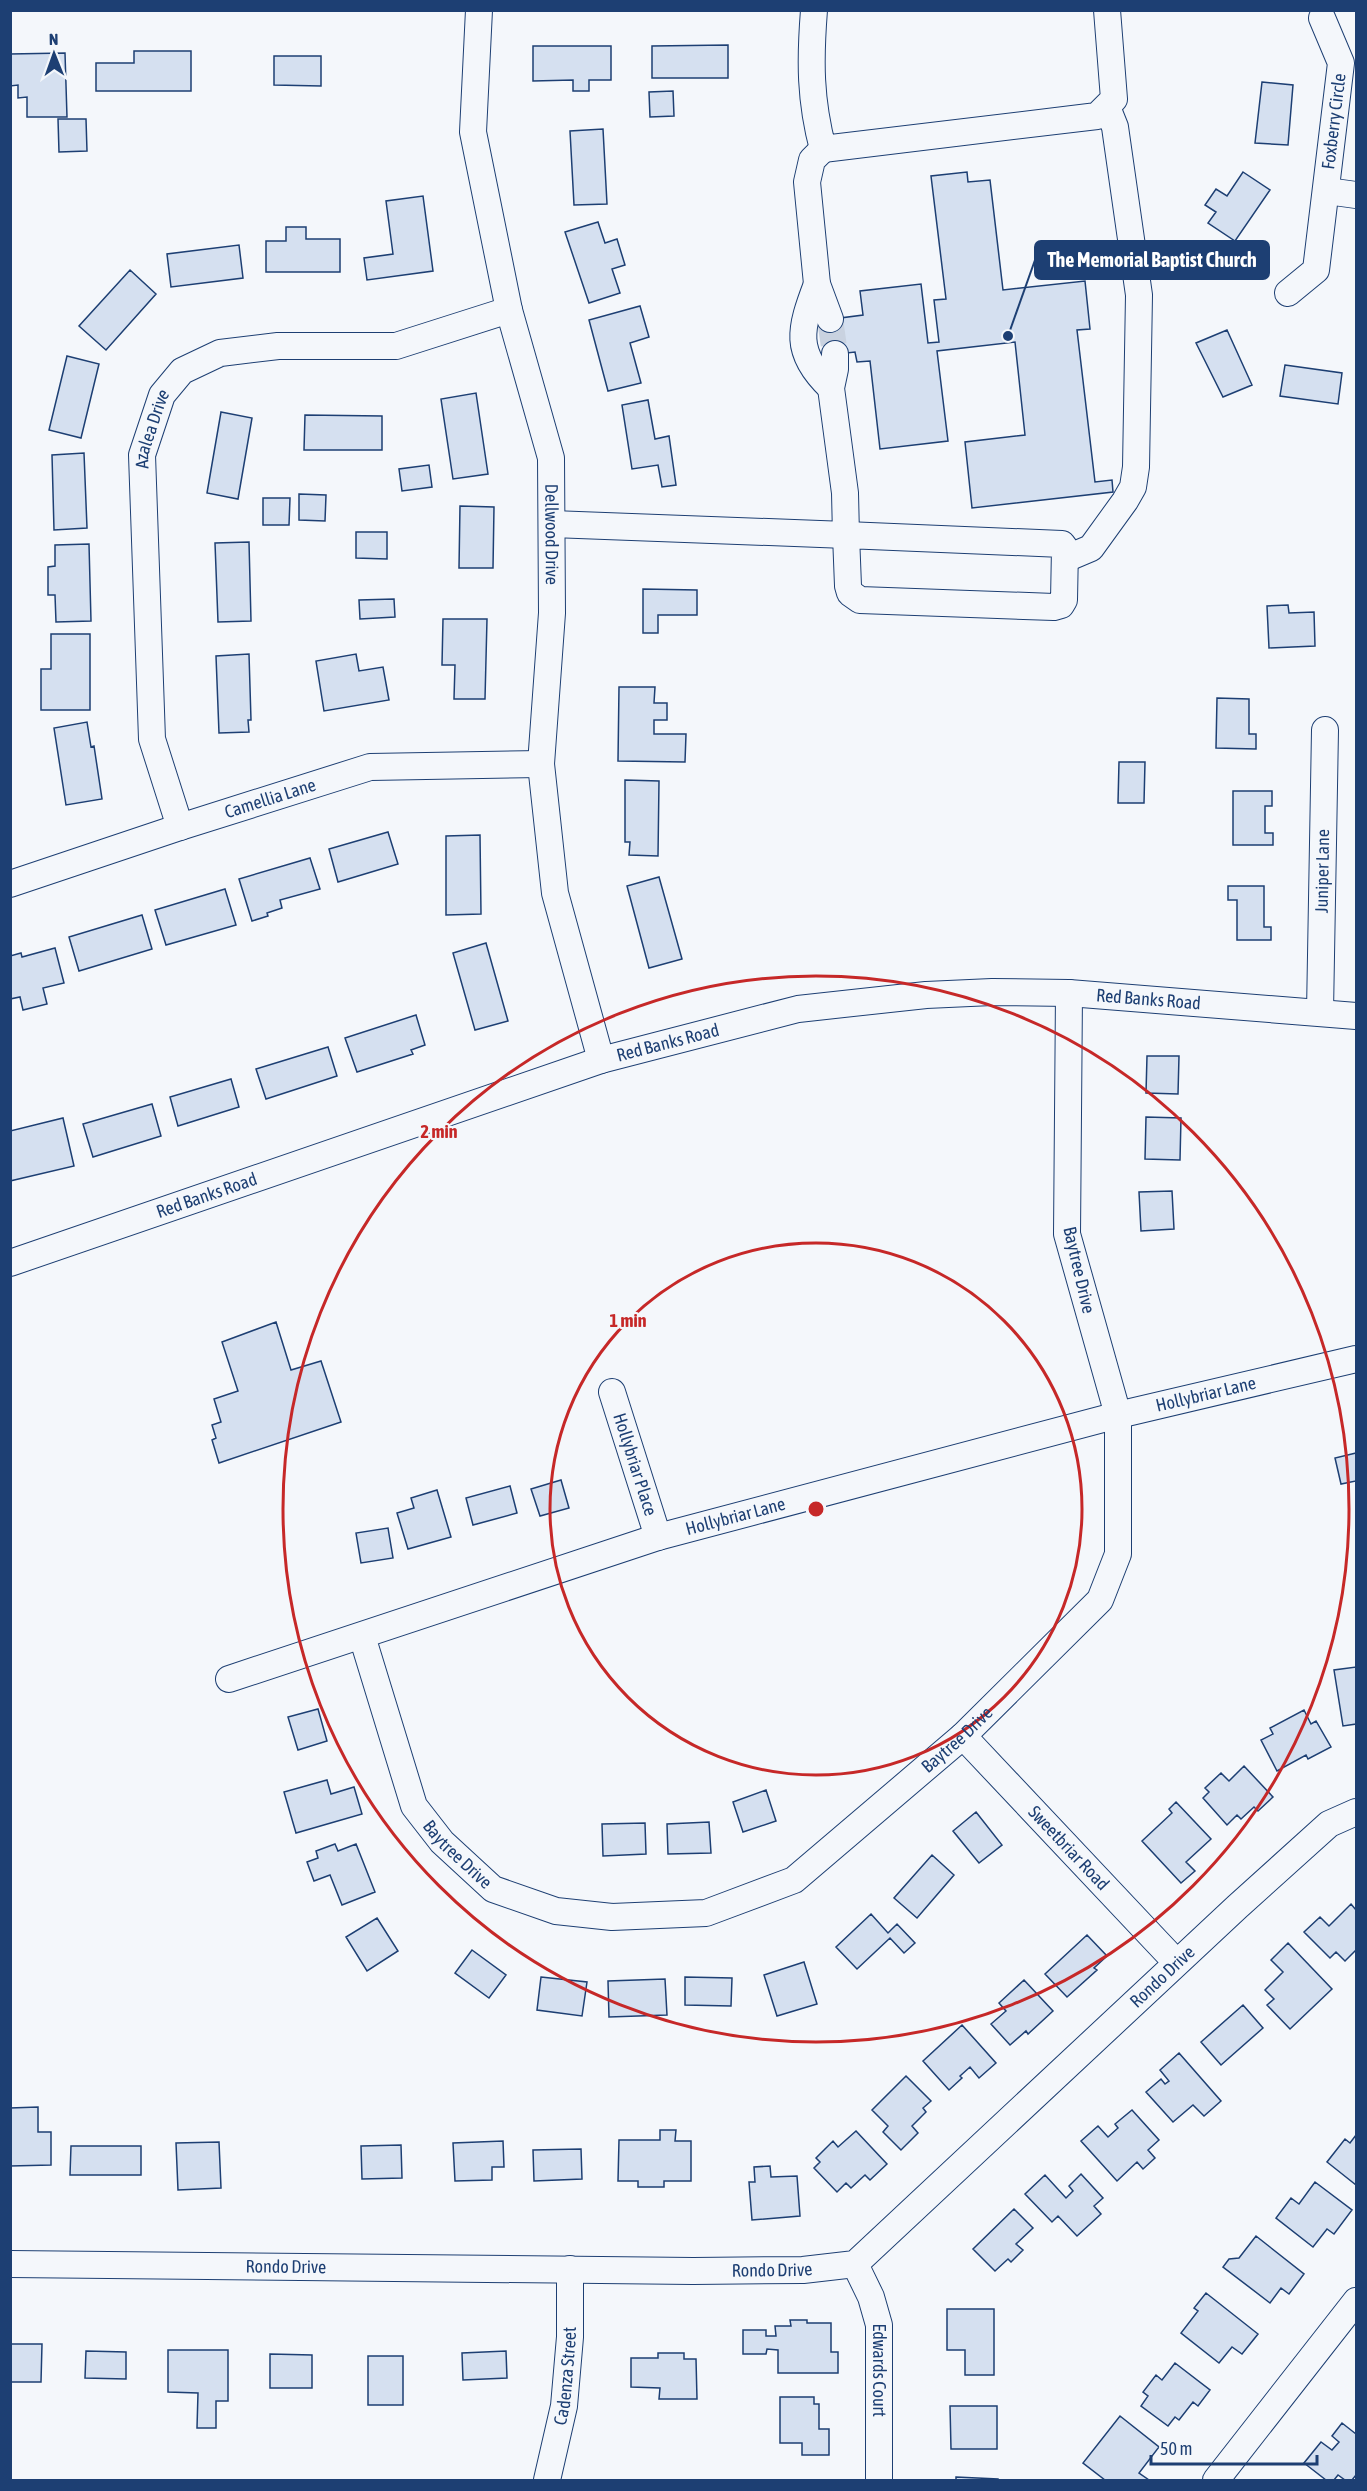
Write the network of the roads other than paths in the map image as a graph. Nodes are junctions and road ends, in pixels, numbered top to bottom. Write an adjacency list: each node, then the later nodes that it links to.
1 (479, 10): 11 (street, Dellwood Drive)
2 (814, 10): 6 (street)
3 (1107, 10): 5 (street)
4 (1322, 18): 7 (street, Foxberry Circle)
5 (1107, 107): 6 (street); 17 (street)
6 (824, 149): 9 (street)
7 (1327, 191): 8 (street); 10 (street, Foxberry Circle)
8 (1356, 195)
9 (817, 284): 12 (street); 14 (street)
10 (1288, 293)
11 (509, 310): 15 (street, Dellwood Drive); 20 (street, Azalea Drive)
12 (830, 319)
13 (835, 354): 14 (street)
14 (831, 388): 16 (street)
15 (552, 524): 16 (street); 19 (street, Dellwood Drive)
16 (846, 535): 17 (street); 17 (street)
17 (1065, 559)
18 (1325, 730): 23 (street, Juniper Lane)
19 (541, 764): 20 (street, Camellia Lane); 25 (street, Dellwood Drive)
20 (180, 827): 21 (street, Camellia Lane)
21 (10, 884)
22 (1069, 993): 23 (street, Red Banks Road); 25 (street, Red Banks Road); 29 (street, Baytree Drive)
23 (1320, 1012): 24 (street, Red Banks Road)
24 (1356, 1016)
25 (601, 1060): 26 (street, Red Banks Road)
26 (10, 1263)
27 (1356, 1359): 29 (street, Hollybriar Lane)
28 (612, 1392): 30 (street, Hollybriar Place)
29 (1118, 1415): 30 (street, Hollybriar Lane); 33 (street, Baytree Drive)
30 (658, 1537): 31 (street, Hollybriar Lane)
31 (362, 1636): 32 (street, Hollybriar Lane); 33 (street, Baytree Drive)
32 (229, 1678)
33 (963, 1736): 35 (street, Sweetbriar Road)
34 (1356, 1812): 35 (street, Rondo Drive)
35 (1176, 1962): 37 (street, Rondo Drive)
36 (10, 2264): 38 (street, Rondo Drive)
37 (855, 2264): 38 (street, Rondo Drive); 41 (street, Edwards Court)
38 (570, 2269): 40 (street, Cadenza Street)
39 (1356, 2301): 42 (street)
40 (547, 2481)
41 (879, 2481)
42 (1216, 2481)

